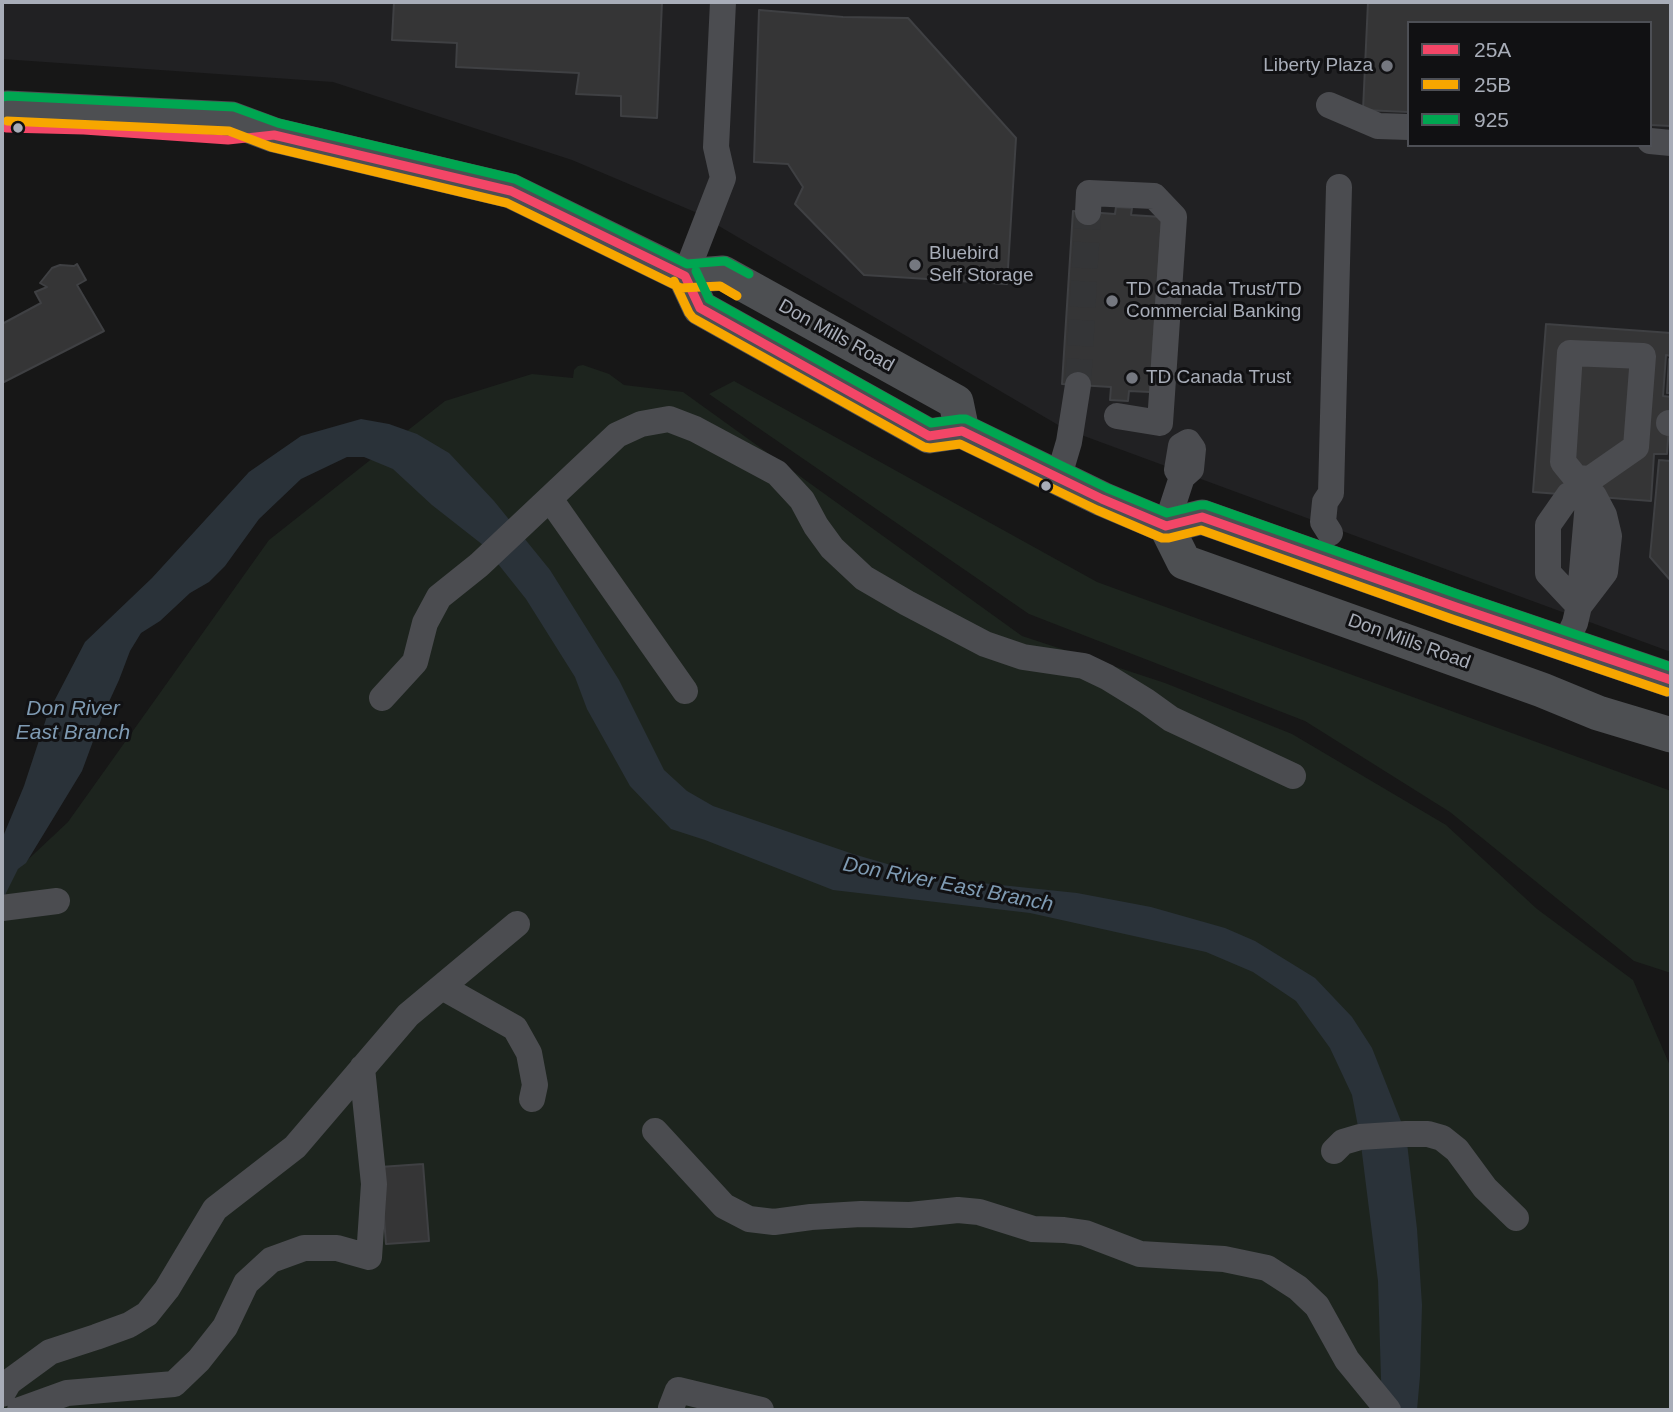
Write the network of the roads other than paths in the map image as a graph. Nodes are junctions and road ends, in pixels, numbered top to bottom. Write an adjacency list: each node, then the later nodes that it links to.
1 (723, 2): 11 (lane)
2 (1329, 105): 5 (lane)
3 (2, 110): 6 (main road)
4 (2, 126): 6 (main road)
5 (1407, 127)
6 (274, 135): 11 (main road)
7 (1652, 141): 8 (lane)
8 (1671, 143)
9 (1339, 187): 19 (lane)
10 (1088, 212): 13 (lane)
11 (685, 276): 15 (main road)
12 (1078, 385): 15 (lane)
13 (1117, 416)
14 (1182, 477): 18 (lane)
15 (1058, 479): 18 (main road)
16 (1584, 490): 16 (lane); 21 (lane); 21 (lane)
17 (550, 499): 25 (lane); 26 (lane); 28 (lane)
18 (1166, 526): 19 (main road); 20 (main road, Don Mills Road)
19 (1327, 546): 20 (main road); 22 (main road)
20 (1308, 606): 24 (main road, Don Mills Road)
21 (1579, 606): 22 (lane)
22 (1565, 644): 23 (main road); 24 (main road)
23 (1671, 680)
24 (1542, 690): 27 (main road, Don Mills Road)
25 (684, 691)
26 (382, 698)
27 (1671, 735)
28 (1293, 776)
29 (50, 902): 30 (lane)
30 (2, 908)
31 (517, 924): 32 (lane)
32 (442, 987): 33 (lane); 34 (lane)
33 (362, 1068): 38 (lane); 40 (lane)
34 (532, 1099)
35 (655, 1131): 42 (lane)
36 (1334, 1152): 37 (lane)
37 (1516, 1218)
38 (2, 1394)
39 (750, 1409): 41 (lane)
40 (20, 1410)
41 (673, 1410)
42 (1388, 1410)

